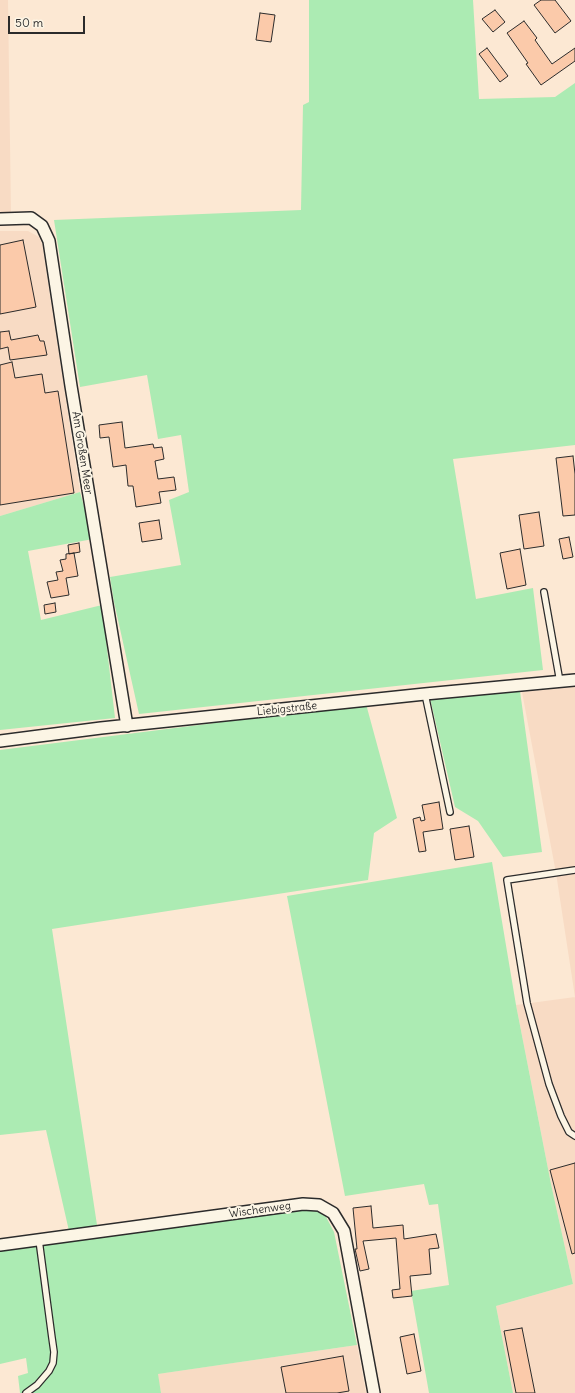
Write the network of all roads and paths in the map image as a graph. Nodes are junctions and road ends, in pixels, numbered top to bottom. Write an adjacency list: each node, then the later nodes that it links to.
1 (0, 219): 6 (street, Am Großen Meer)
2 (544, 592): 4 (lane)
3 (575, 680): 4 (street, Liebigstraße)
4 (560, 682): 5 (street, Liebigstraße)
5 (425, 694): 6 (street, Liebigstraße); 8 (lane)
6 (127, 726): 7 (street, Liebigstraße)
7 (0, 741)
8 (450, 812)
9 (575, 870): 10 (lane)
10 (575, 1136)
11 (39, 1240): 12 (street, Wischenweg); 13 (lane); 14 (street, Wischenweg)
12 (0, 1245)
13 (26, 1393)
14 (374, 1393)

